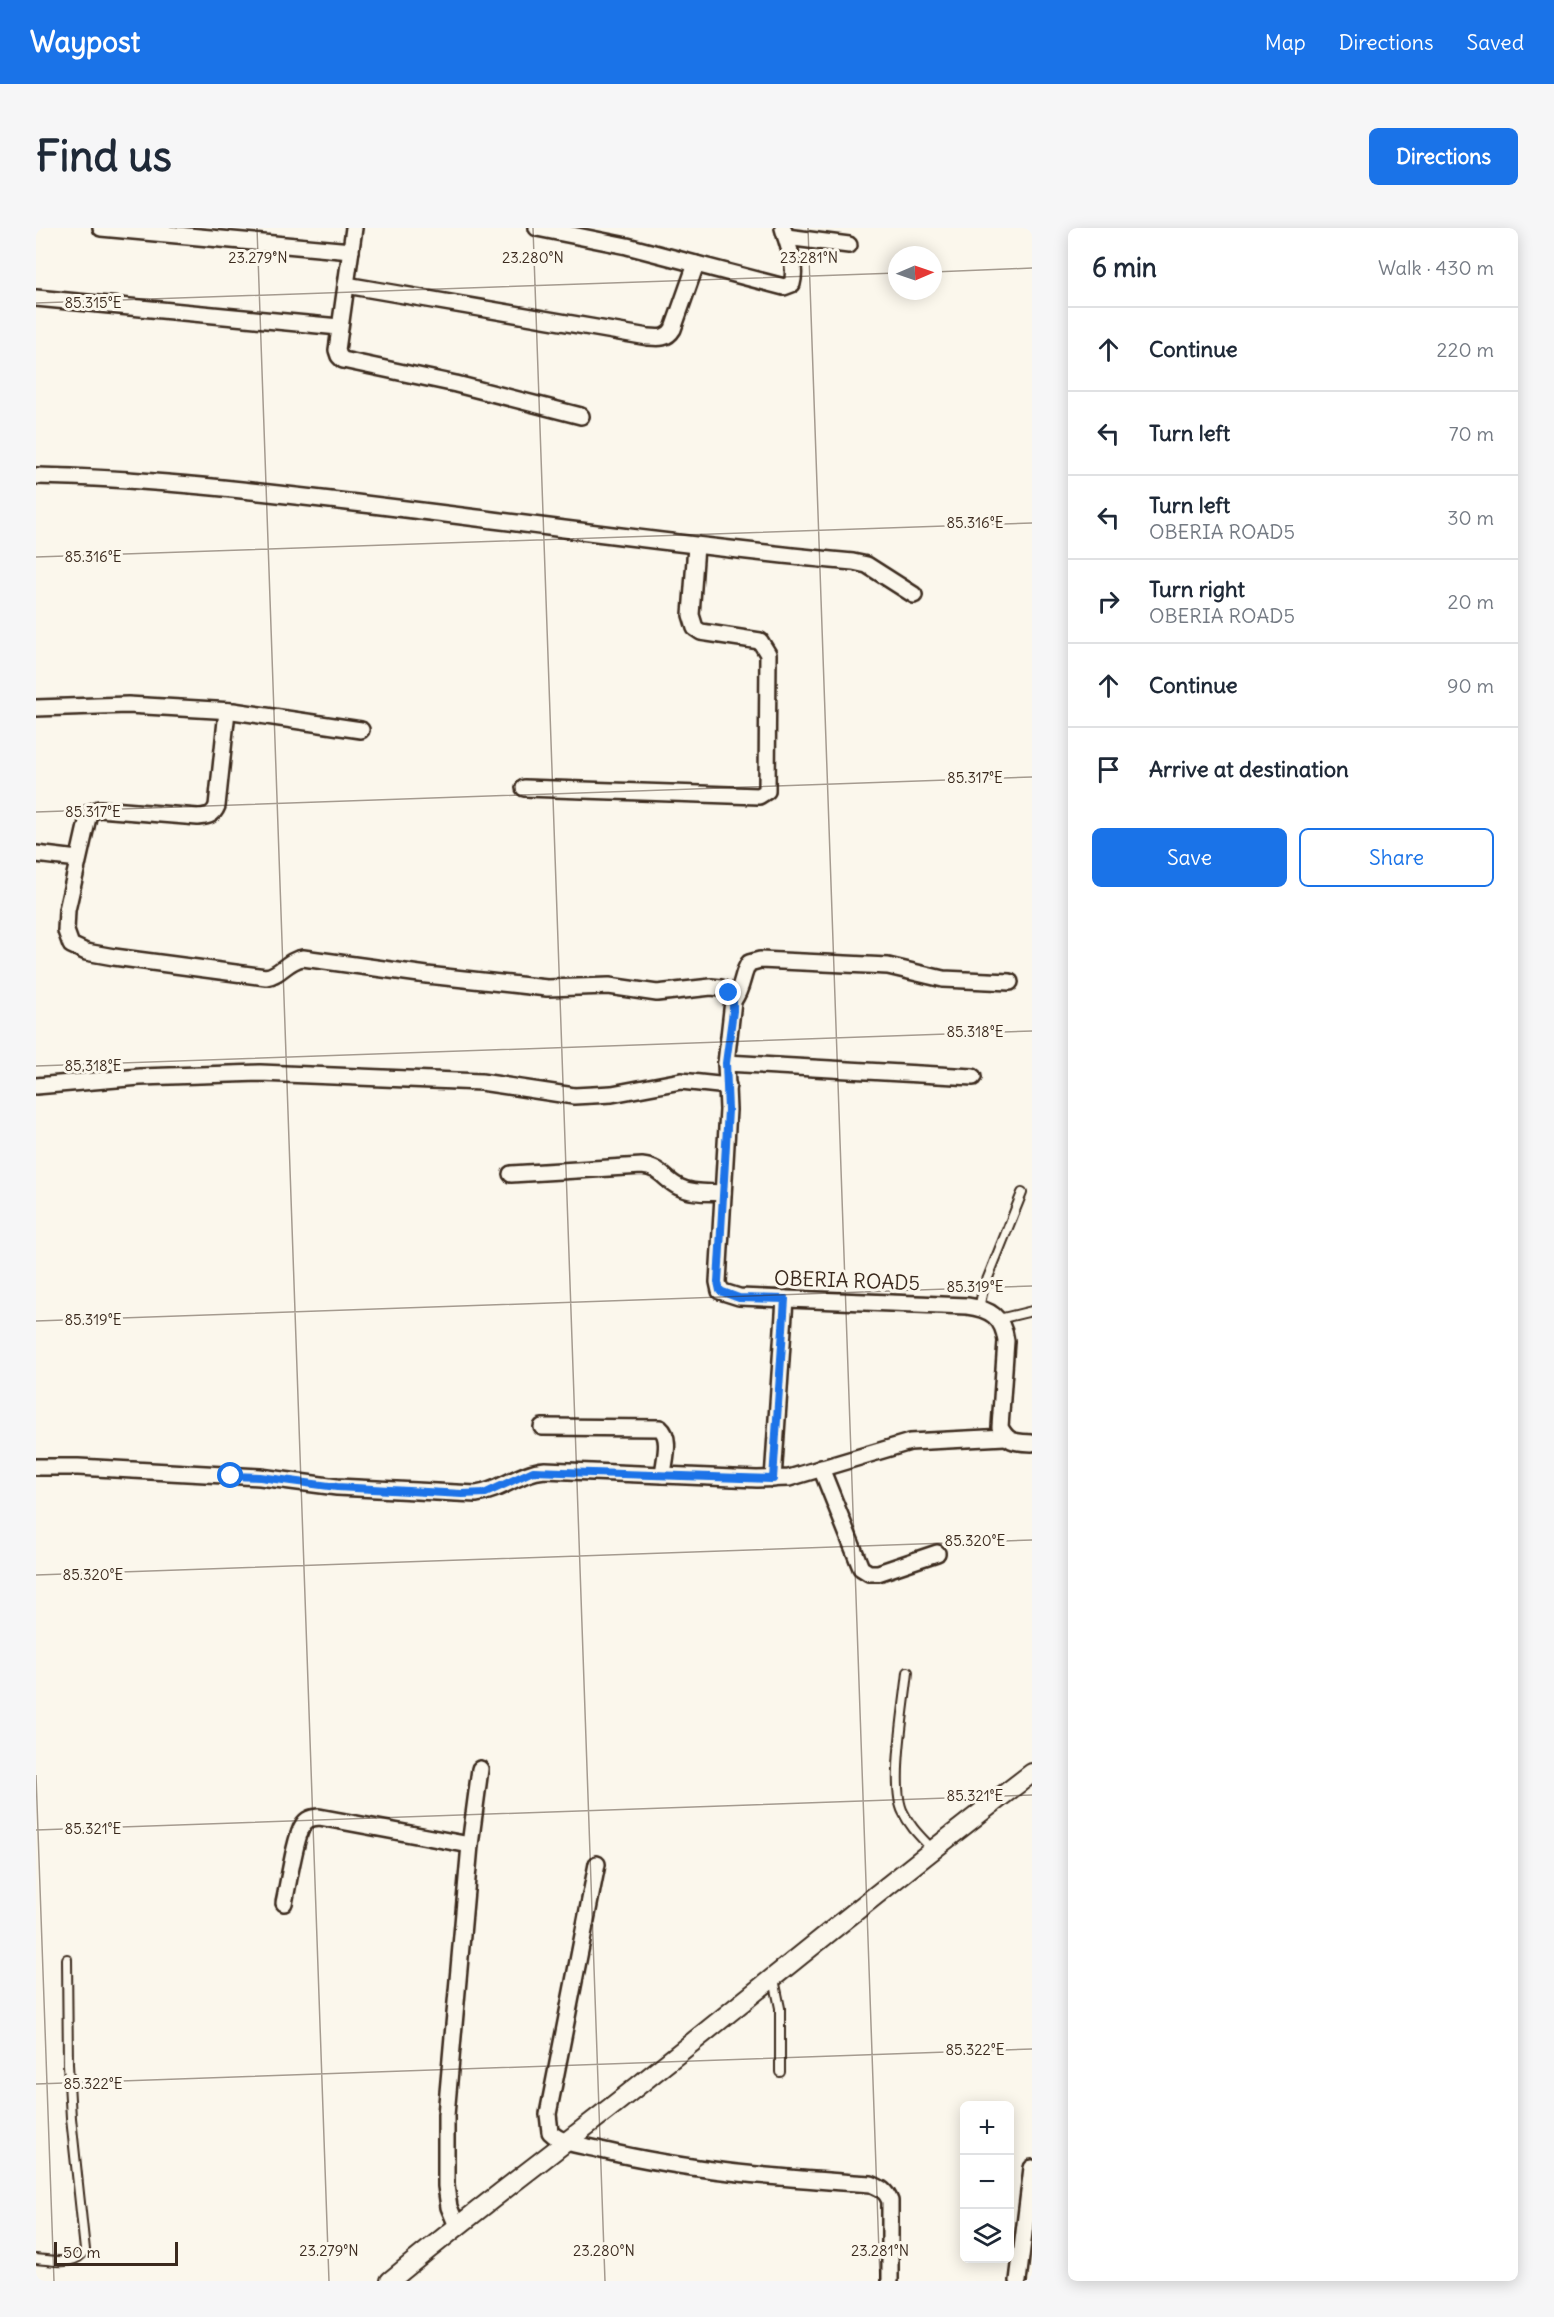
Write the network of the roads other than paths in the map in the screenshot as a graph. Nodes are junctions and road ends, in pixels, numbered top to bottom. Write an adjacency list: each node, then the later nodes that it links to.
1 (101, 228): 6 (street)
2 (354, 228): 6 (street)
3 (537, 228): 7 (street)
4 (785, 233): 5 (street); 7 (street)
5 (849, 245)
6 (351, 251): 8 (street)
7 (696, 264): 8 (street)
8 (346, 285): 10 (street)
9 (36, 298): 10 (street)
10 (339, 327): 11 (street)
11 (581, 416)
12 (36, 476): 13 (street)
13 (696, 546): 14 (street); 18 (street)
14 (914, 595)
15 (36, 708): 16 (street)
16 (227, 711): 17 (street); 20 (street)
17 (361, 730)
18 (524, 788)
19 (36, 854): 20 (street)
20 (78, 859): 22 (street)
21 (1010, 982): 22 (street)
22 (733, 1001): 23 (street)
23 (726, 1063): 24 (street); 26 (street)
24 (973, 1077)
25 (36, 1086): 26 (street)
26 (728, 1086): 28 (street)
27 (511, 1174): 28 (street)
28 (723, 1193): 30 (street, OBERIA ROAD5)
29 (1022, 1193): 31 (lane)
30 (785, 1299): 31 (street, OBERIA ROAD5); 40 (street)
31 (979, 1308): 33 (street, OBERIA ROAD5)
32 (1032, 1311): 33 (lane)
33 (999, 1319): 35 (street)
34 (542, 1427): 39 (street)
35 (1005, 1437): 36 (street); 38 (street)
36 (1032, 1443)
37 (36, 1467): 39 (street)
38 (821, 1468): 40 (street); 41 (street)
39 (663, 1475): 40 (street)
40 (773, 1479)
41 (937, 1553)
42 (908, 1672): 46 (lane)
43 (480, 1769): 45 (street)
44 (1032, 1773): 46 (street)
45 (470, 1845): 48 (street); 55 (street)
46 (932, 1849): 50 (street)
47 (597, 1864): 52 (street)
48 (284, 1903)
49 (67, 1959): 57 (lane)
50 (774, 1978): 51 (lane); 52 (street)
51 (780, 2072)
52 (567, 2142): 55 (street); 59 (street)
53 (1032, 2168): 54 (street)
54 (1031, 2186): 56 (street)
55 (457, 2226): 58 (street)
56 (1027, 2245): 60 (street)
57 (36, 2259)
58 (390, 2281)
59 (890, 2281)
60 (1018, 2281)

